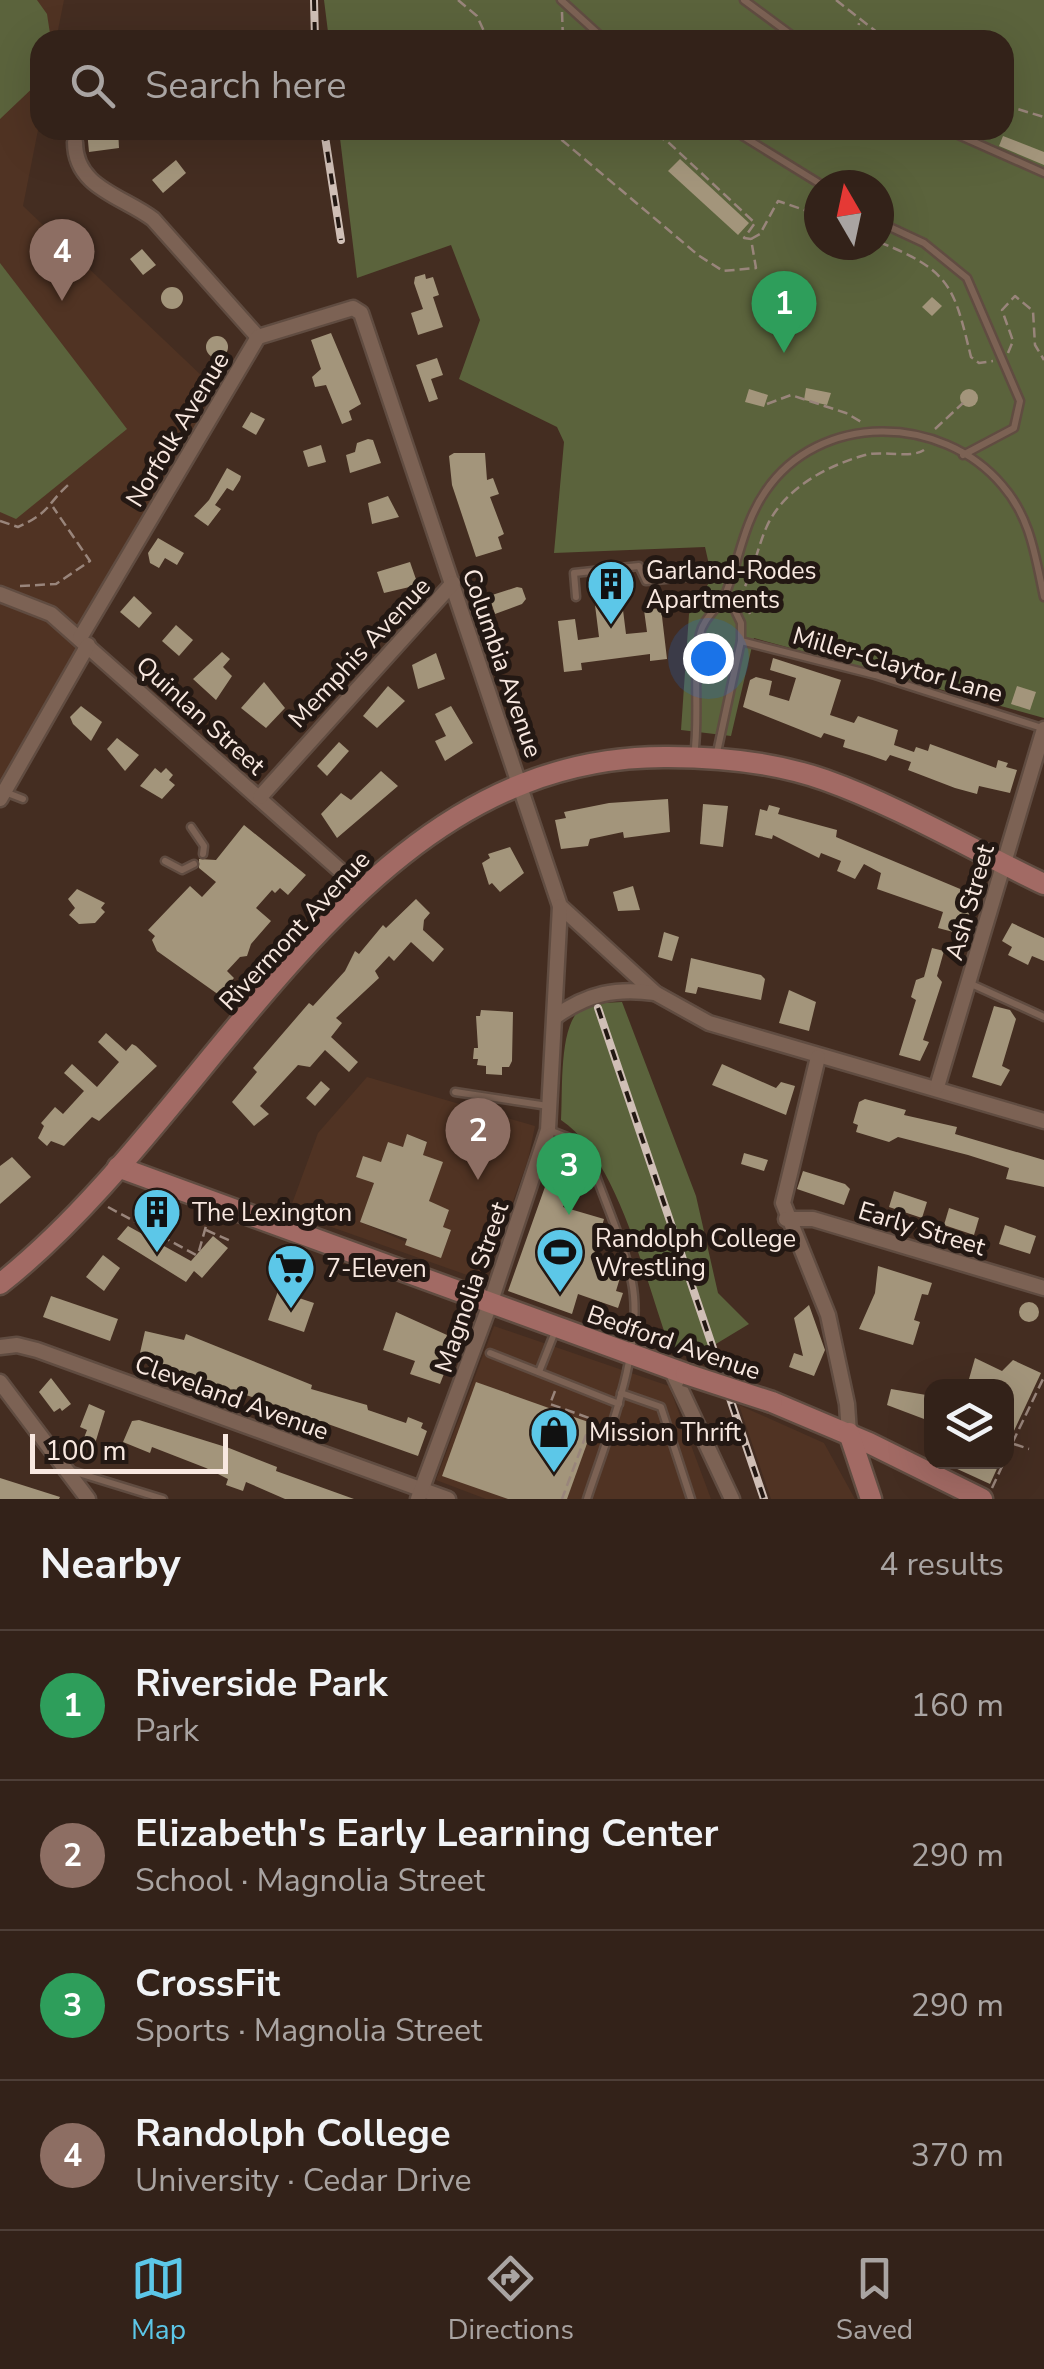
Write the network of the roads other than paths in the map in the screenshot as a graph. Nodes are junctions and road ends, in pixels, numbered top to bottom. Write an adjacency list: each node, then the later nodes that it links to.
1 (744, 0): 4 (lane)
2 (564, 4): 3 (lane)
3 (594, 30)
4 (784, 30)
5 (749, 140): 9 (lane)
6 (970, 140): 8 (lane)
7 (75, 142): 12 (street)
8 (1044, 173)
9 (804, 174)
10 (894, 229): 13 (lane)
11 (361, 313): 12 (street, Norfolk Avenue); 15 (street, Columbia Avenue)
12 (258, 338): 20 (street, Norfolk Avenue)
13 (963, 456): 17 (lane); 19 (lane)
14 (715, 574): 18 (lane)
15 (452, 584): 25 (street, Columbia Avenue); 27 (street, Memphis Avenue)
16 (6, 590): 20 (street, Quinlan Street)
17 (726, 594): 21 (lane); 23 (lane)
18 (576, 597)
19 (1044, 597)
20 (84, 641): 26 (street, Norfolk Avenue); 27 (street, Quinlan Street)
21 (740, 641): 22 (lane, Miller-Claytor Lane); 24 (lane)
22 (1044, 728): 33 (street, Ash Street)
23 (694, 757): 24 (main road, Rivermont Avenue); 25 (main road, Rivermont Avenue)
24 (716, 758): 33 (main road, Rivermont Avenue)
25 (520, 784): 35 (main road, Rivermont Avenue); 36 (street, Columbia Avenue)
26 (2, 796): 28 (lane)
27 (260, 797): 35 (street, Quinlan Street)
28 (23, 799)
29 (192, 827): 30 (lane)
30 (203, 854)
31 (165, 861): 32 (lane)
32 (194, 864)
33 (1002, 864): 34 (main road, Rivermont Avenue); 37 (street, Ash Street)
34 (1044, 884)
35 (360, 888): 47 (main road, Rivermont Avenue)
36 (560, 906): 38 (street, Columbia Avenue); 39 (street, Magnolia Street)
37 (970, 983): 40 (lane); 42 (street, Ash Street)
38 (655, 992): 39 (street, Columbia Avenue); 41 (street, Columbia Avenue)
39 (555, 1016): 44 (street, Magnolia Street)
40 (1044, 1017)
41 (818, 1057): 42 (street, Columbia Avenue); 48 (street)
42 (937, 1087): 45 (street, Columbia Avenue)
43 (455, 1092): 44 (lane)
44 (549, 1106): 46 (street, Magnolia Street)
45 (1044, 1120)
46 (548, 1130): 51 (street, Magnolia Street); 54 (lane)
47 (118, 1167): 49 (main road, Rivermont Avenue); 51 (main road, Bedford Avenue)
48 (786, 1219): 50 (street, Early Street); 61 (street)
49 (0, 1284)
50 (1044, 1288)
51 (490, 1304): 52 (main road, Bedford Avenue); 63 (street, Magnolia Street)
52 (556, 1328): 54 (main road, Bedford Avenue); 56 (lane)
53 (0, 1347): 63 (street, Cleveland Avenue)
54 (627, 1353): 57 (main road, Bedford Avenue); 59 (lane)
55 (490, 1354): 56 (lane)
56 (538, 1372): 60 (lane)
57 (679, 1372): 61 (main road, Bedford Avenue, bridge); 70 (street)
58 (1, 1385): 62 (street)
59 (621, 1393): 60 (lane); 69 (lane)
60 (619, 1404): 68 (lane)
61 (848, 1433): 64 (main road, Bedford Avenue); 71 (main road)
62 (66, 1470): 65 (street); 66 (lane)
63 (420, 1494): 67 (street, Cleveland Avenue)
64 (986, 1494)
65 (88, 1499)
66 (163, 1499)
67 (448, 1499)
68 (587, 1499)
69 (692, 1499)
70 (732, 1499)
71 (871, 1499)

